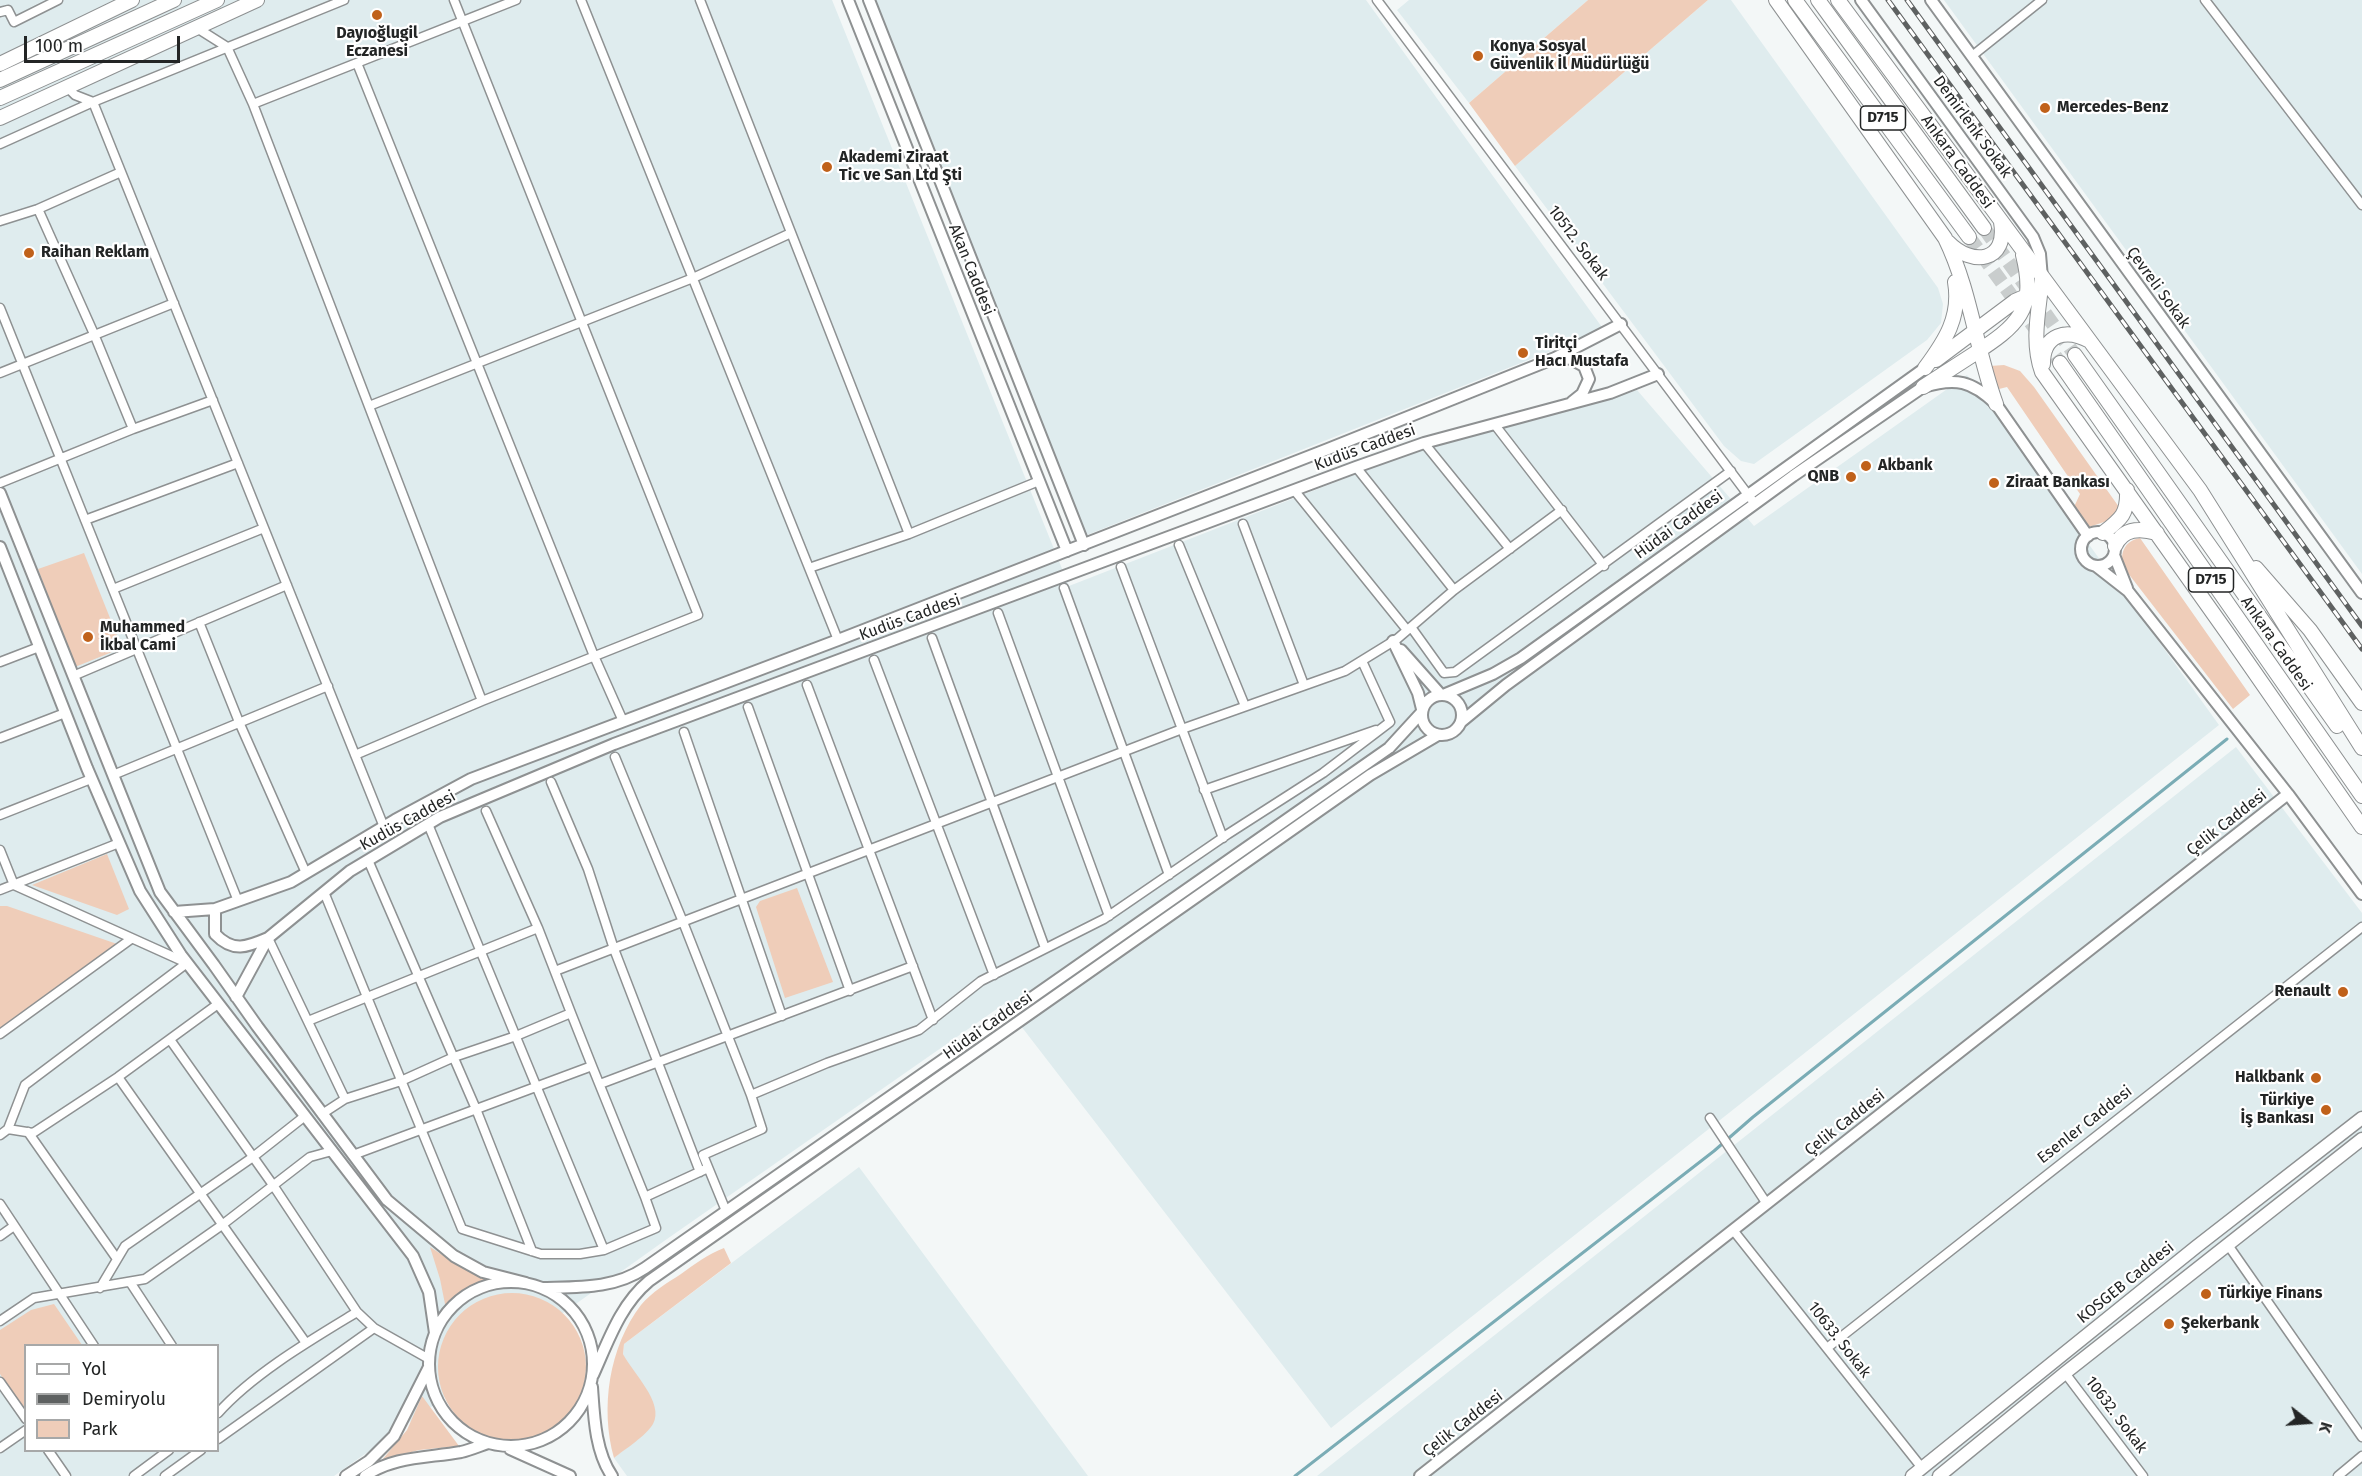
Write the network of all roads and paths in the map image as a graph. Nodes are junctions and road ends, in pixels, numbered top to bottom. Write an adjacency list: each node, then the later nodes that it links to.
1 (4, 0): 23 (street)
2 (58, 0): 23 (street)
3 (132, 0): 29 (highway)
4 (174, 0): 30 (highway)
5 (217, 0): 32 (highway)
6 (256, 0): 25 (highway)
7 (344, 0): 26 (street)
8 (454, 0): 24 (street)
9 (516, 0): 24 (street)
10 (581, 0): 48 (street)
11 (700, 0): 44 (street)
12 (848, 0): 82 (street, Akan Caddesi)
13 (869, 0): 97 (street, Akan Caddesi)
14 (1377, 0): 56 (street, 10512. Sokak)
15 (1776, 0): 39 (highway)
16 (1795, 0): 45 (highway, Ankara Caddesi / D715)
17 (1818, 0): 43 (highway, Ankara Caddesi / D715)
18 (1838, 0): 42 (highway)
19 (1861, 0): 49 (street, Demirlenk Sokak)
20 (1931, 0): 27 (street, Çevreli Sokak)
21 (2042, 0): 27 (street)
22 (2205, 0): 38 (street)
23 (4, 11)
24 (461, 22): 28 (street); 55 (street)
25 (197, 28): 26 (street); 31 (highway)
26 (227, 47): 33 (street); 34 (street)
27 (1972, 56): 112 (street, Çevreli Sokak)
28 (357, 63): 34 (street); 63 (street)
29 (0, 64)
30 (0, 80)
31 (67, 87): 33 (street); 35 (highway)
32 (0, 98)
33 (93, 102): 36 (street); 37 (street)
34 (253, 104): 74 (street)
35 (0, 118)
36 (0, 144)
37 (121, 172): 40 (street); 52 (street)
38 (2362, 205)
39 (1923, 206): 46 (highway); 66 (highway)
40 (38, 209): 41 (street); 58 (street)
41 (0, 221)
42 (2001, 222): 46 (highway); 47 (highway)
43 (1984, 228)
44 (791, 234): 48 (street); 94 (street)
45 (1969, 237)
46 (1945, 238): 57 (highway)
47 (2021, 250): 49 (highway); 51 (highway)
48 (693, 278): 55 (street); 106 (street)
49 (2043, 278): 50 (highway); 53 (highway)
50 (2041, 294): 51 (highway); 53 (highway); 69 (highway)
51 (2025, 295): 57 (highway); 60 (highway)
52 (174, 303): 58 (street); 71 (street)
53 (2064, 303): 59 (highway)
54 (0, 308): 65 (street)
55 (581, 322): 63 (street); 122 (street)
56 (1621, 324): 62 (street, Kudüs Caddesi); 68 (street, 10512. Sokak)
57 (1975, 331): 60 (highway); 66 (highway)
58 (94, 334): 65 (street); 76 (street)
59 (2092, 342): 69 (highway); 95 (highway)
60 (1980, 350): 70 (highway); 73 (highway)
61 (2075, 355): 151 (highway, Ankara Caddesi / D715)
62 (1555, 357): 72 (street); 97 (street, Kudüs Caddesi)
63 (477, 363): 74 (street); 122 (street)
64 (2060, 363): 147 (highway, Ankara Caddesi / D715)
65 (22, 364): 67 (street); 78 (street)
66 (1925, 368): 87 (street, Hüdai Caddesi)
67 (0, 373)
68 (1658, 374): 72 (street, Kudüs Caddesi); 81 (street, 10512. Sokak)
69 (2048, 380): 85 (highway)
70 (1923, 387): 73 (street); 87 (street, Hüdai Caddesi)
71 (213, 400): 76 (street); 79 (street)
72 (1569, 404): 75 (street, Kudüs Caddesi)
73 (1996, 404): 96 (street)
74 (369, 406): 131 (street)
75 (1496, 425): 77 (street, Kudüs Caddesi); 88 (street)
76 (133, 429): 78 (street)
77 (1424, 443): 80 (street, Kudüs Caddesi); 100 (street)
78 (60, 458): 83 (street); 89 (street)
79 (238, 463): 89 (street); 91 (street)
80 (1356, 466): 84 (street, Kudüs Caddesi); 110 (street)
81 (1731, 471): 87 (street, 10512. Sokak); 103 (street)
82 (1039, 481): 94 (street); 101 (street, Akan Caddesi)
83 (0, 483)
84 (1294, 490): 115 (street); 162 (street, Kudüs Caddesi)
85 (2127, 490): 92 (highway); 93 (highway)
86 (0, 493): 126 (street)
87 (1752, 499): 130 (street, Hüdai Caddesi); 139 (street, Hüdai Caddesi)
88 (1562, 510): 100 (street); 103 (street)
89 (85, 520): 109 (street)
90 (1243, 524): 129 (street)
91 (264, 528): 107 (street); 109 (street)
92 (2103, 532): 96 (street); 102 (street)
93 (2157, 533): 102 (highway); 116 (highway)
94 (909, 534): 106 (street)
95 (2228, 535): 132 (highway); 146 (highway)
96 (2088, 536): 104 (street)
97 (1084, 544): 101 (street, Kudüs Caddesi)
98 (1179, 545): 133 (street)
99 (0, 547): 120 (street)
100 (1510, 549): 110 (street)
101 (1066, 551): 118 (street, Kudüs Caddesi)
102 (2115, 551): 104 (street); 111 (street)
103 (1604, 566): 115 (street)
104 (2096, 566): 111 (street)
105 (1120, 567): 141 (street)
106 (809, 568): 118 (street)
107 (287, 585): 114 (street); 128 (street)
108 (1064, 588): 148 (street)
109 (113, 589): 121 (street)
110 (1454, 590): 115 (street)
111 (2128, 591): 157 (street)
112 (2362, 593)
113 (998, 613): 153 (street)
114 (199, 622): 121 (street); 138 (street)
115 (1409, 628): 119 (street)
116 (2230, 637): 147 (highway); 165 (highway)
117 (932, 638): 159 (street)
118 (838, 640): 137 (street, Kudüs Caddesi)
119 (1393, 642): 124 (street); 130 (street); 135 (street)
120 (39, 647): 125 (street); 136 (street)
121 (137, 648): 126 (street); 145 (street)
122 (594, 656): 131 (street); 137 (street)
123 (874, 660): 163 (street)
124 (1362, 661): 129 (street); 140 (street)
125 (0, 662)
126 (73, 676): 152 (street)
127 (807, 685): 169 (street)
128 (328, 686): 138 (street); 149 (street)
129 (1304, 686): 133 (street)
130 (1442, 695): 135 (street); 139 (street)
131 (482, 701): 149 (street)
132 (2362, 703)
133 (1245, 706): 141 (street)
134 (748, 707): 172 (street)
135 (1422, 711): 143 (street); 236 (street, Hüdai Caddesi)
136 (65, 713): 144 (street); 154 (street)
137 (622, 721): 164 (street, Kudüs Caddesi)
138 (239, 722): 145 (street); 171 (street)
139 (1461, 722): 143 (street)
140 (1385, 727): 156 (street); 166 (street)
141 (1182, 729): 148 (street); 156 (street)
142 (684, 732): 178 (street)
143 (1438, 735): 260 (street, Hüdai Caddesi)
144 (0, 738)
145 (177, 748): 152 (street); 179 (street)
146 (2362, 748)
147 (2329, 749): 158 (highway, Ankara Caddesi / D715)
148 (1124, 752): 153 (street); 173 (street)
149 (355, 755): 164 (street)
150 (615, 758): 183 (street)
151 (2362, 762)
152 (113, 775): 181 (street)
153 (1058, 777): 159 (street); 182 (street)
154 (91, 779): 161 (street); 167 (street)
155 (551, 782): 189 (street)
156 (1204, 790): 166 (street)
157 (2288, 794): 177 (street); 235 (street, Çelik Caddesi)
158 (2362, 796)
159 (992, 802): 163 (street); 188 (street)
160 (486, 811): 185 (street)
161 (0, 814)
162 (428, 824): 170 (street, Kudüs Caddesi); 190 (street)
163 (936, 824): 169 (street); 194 (street)
164 (384, 827): 171 (street, Kudüs Caddesi)
165 (2362, 827)
166 (1223, 838): 173 (street)
167 (119, 843): 174 (street); 191 (street)
168 (0, 850): 174 (street)
169 (869, 850): 172 (street); 192 (street)
170 (368, 860): 176 (street, Kudüs Caddesi); 195 (street)
171 (306, 873): 179 (street, Kudüs Caddesi)
172 (809, 873): 178 (street); 196 (street)
173 (1168, 875): 182 (street)
174 (14, 885): 175 (street); 187 (street)
175 (0, 890)
176 (324, 892): 186 (street, Kudüs Caddesi); 198 (street)
177 (2362, 894)
178 (743, 899): 183 (street); 201 (street)
179 (238, 902): 180 (street, Kudüs Caddesi)
180 (215, 909): 181 (street, Kudüs Caddesi); 186 (street)
181 (174, 912): 197 (street)
182 (1109, 916): 188 (street)
183 (683, 922): 189 (street); 206 (street)
184 (2362, 927): 257 (street, Esenler Caddesi)
185 (538, 928): 190 (street); 193 (street)
186 (268, 938): 197 (street, Kudüs Caddesi); 203 (street)
187 (131, 939): 191 (street); 204 (street)
188 (1045, 948): 194 (street)
189 (614, 949): 193 (street); 209 (street)
190 (481, 951): 195 (street); 205 (street)
191 (187, 963): 199 (street); 222 (street)
192 (913, 966): 196 (street); 202 (street)
193 (555, 971): 200 (street)
194 (994, 975): 202 (street)
195 (419, 976): 198 (street); 208 (street)
196 (850, 991): 201 (street)
197 (236, 997): 218 (street)
198 (367, 998): 203 (street); 212 (street)
199 (218, 1004): 207 (street); 219 (street)
200 (571, 1012): 205 (street); 210 (street)
201 (782, 1016): 206 (street)
202 (933, 1020): 215 (street)
203 (308, 1021): 216 (street)
204 (0, 1034)
205 (516, 1036): 208 (street); 214 (street)
206 (728, 1037): 209 (street); 215 (street)
207 (171, 1041): 211 (street); 229 (street)
208 (454, 1058): 212 (street); 217 (street)
209 (658, 1062): 213 (street); 230 (street)
210 (592, 1066): 213 (street); 214 (street)
211 (118, 1077): 224 (street); 232 (street)
212 (400, 1081): 216 (street); 223 (street)
213 (600, 1084): 233 (street)
214 (538, 1086): 217 (street); 242 (street)
215 (751, 1095): 230 (street)
216 (345, 1099): 218 (street)
217 (476, 1109): 223 (street); 243 (street)
218 (322, 1114): 228 (street)
219 (305, 1116): 227 (street); 229 (street)
220 (1710, 1118): 235 (street)
221 (2362, 1118): 274 (main road, KOSGEB Caddesi)
222 (8, 1129): 224 (street); 225 (street)
223 (421, 1130): 228 (street); 243 (street)
224 (28, 1132): 244 (street)
225 (0, 1136)
226 (2362, 1139): 241 (main road, KOSGEB Caddesi)
227 (332, 1151): 231 (street); 253 (street)
228 (353, 1155): 246 (street)
229 (253, 1157): 231 (street); 232 (street)
230 (704, 1170): 233 (street); 236 (street)
231 (273, 1185): 237 (street); 250 (street)
232 (200, 1194): 237 (street); 244 (street)
233 (645, 1197): 242 (street)
234 (0, 1204): 238 (street)
235 (1767, 1204): 239 (street, Çelik Caddesi)
236 (726, 1211): 248 (street, Hüdai Caddesi)
237 (222, 1225): 245 (street); 254 (street)
238 (14, 1226): 240 (street); 249 (street)
239 (1733, 1230): 257 (street, 10633. Sokak); 282 (street, Çelik Caddesi)
240 (0, 1236)
241 (2228, 1245): 259 (main road, KOSGEB Caddesi); 265 (street)
242 (604, 1250): 243 (street)
243 (531, 1251)
244 (117, 1259): 247 (street)
245 (130, 1282): 247 (street); 256 (street)
246 (526, 1283): 248 (street); 253 (street)
247 (100, 1288): 249 (street)
248 (542, 1288): 260 (street)
249 (58, 1294): 251 (street); 255 (street)
250 (357, 1312): 252 (street); 254 (street)
251 (0, 1321)
252 (374, 1328): 258 (street); 266 (street)
253 (435, 1333): 258 (street)
254 (306, 1343): 262 (street)
255 (93, 1344)
256 (171, 1344)
257 (1827, 1348): 274 (street, 10633. Sokak)
258 (429, 1363): 267 (street); 278 (street)
259 (2065, 1373): 284 (main road, KOSGEB Caddesi); 285 (street, 10632. Sokak)
260 (592, 1379): 268 (street); 281 (street)
261 (0, 1382): 263 (street)
262 (219, 1412)
263 (24, 1416)
264 (24, 1431): 269 (street)
265 (2362, 1437)
266 (219, 1438)
267 (488, 1443): 268 (street); 279 (street)
268 (501, 1446): 280 (street)
269 (0, 1448)
270 (49, 1452): 275 (street)
271 (166, 1452): 276 (street)
272 (198, 1452): 277 (street)
273 (2362, 1456): 286 (street)
274 (1922, 1468): 283 (main road, KOSGEB Caddesi)
275 (66, 1476)
276 (134, 1476)
277 (165, 1476)
278 (346, 1476)
279 (365, 1476)
280 (570, 1476)
281 (612, 1476)
282 (1420, 1476)
283 (1912, 1476)
284 (1939, 1476)
285 (2143, 1476)
286 (2338, 1476)

